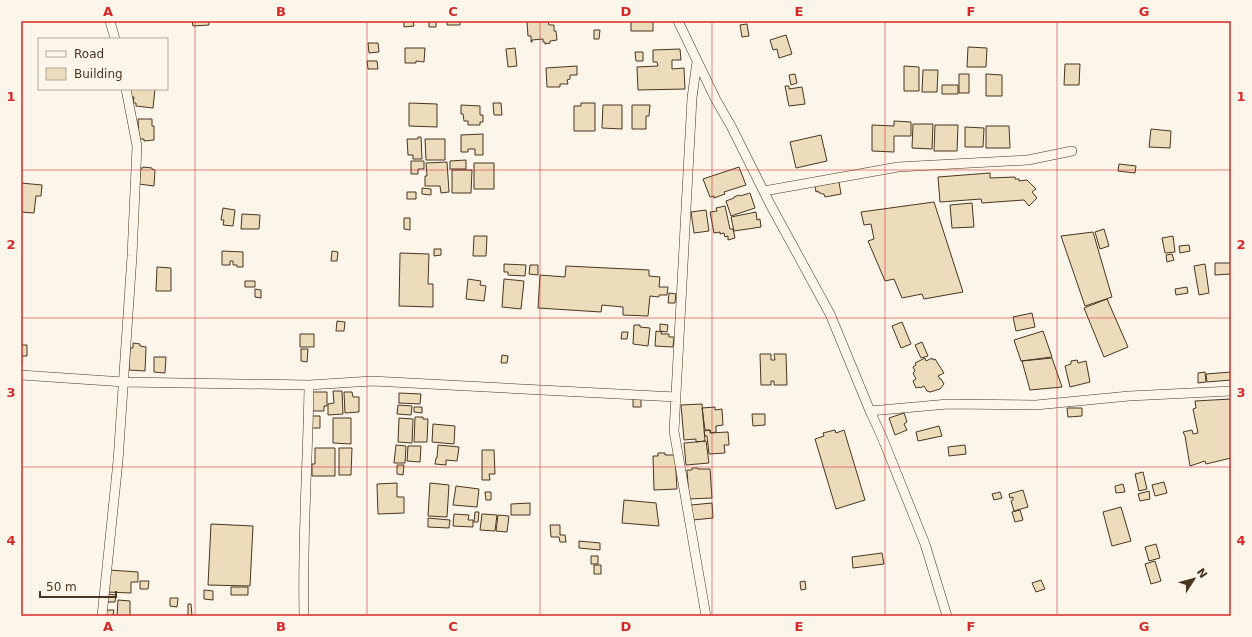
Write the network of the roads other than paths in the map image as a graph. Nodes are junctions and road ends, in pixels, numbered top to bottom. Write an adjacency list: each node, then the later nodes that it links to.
1 (110, 21): 3 (street)
2 (678, 21): 4 (street)
3 (115, 38)
4 (697, 60): 7 (street); 12 (street)
5 (126, 90): 9 (street)
6 (1072, 151): 7 (street)
7 (764, 191): 13 (street)
8 (21, 375): 9 (street)
9 (124, 382): 10 (street); 14 (street)
10 (309, 385): 12 (street); 15 (street)
11 (1231, 391): 13 (street)
12 (676, 397): 16 (street)
13 (870, 411): 17 (street)
14 (102, 616)
15 (304, 616)
16 (706, 616)
17 (946, 616)

